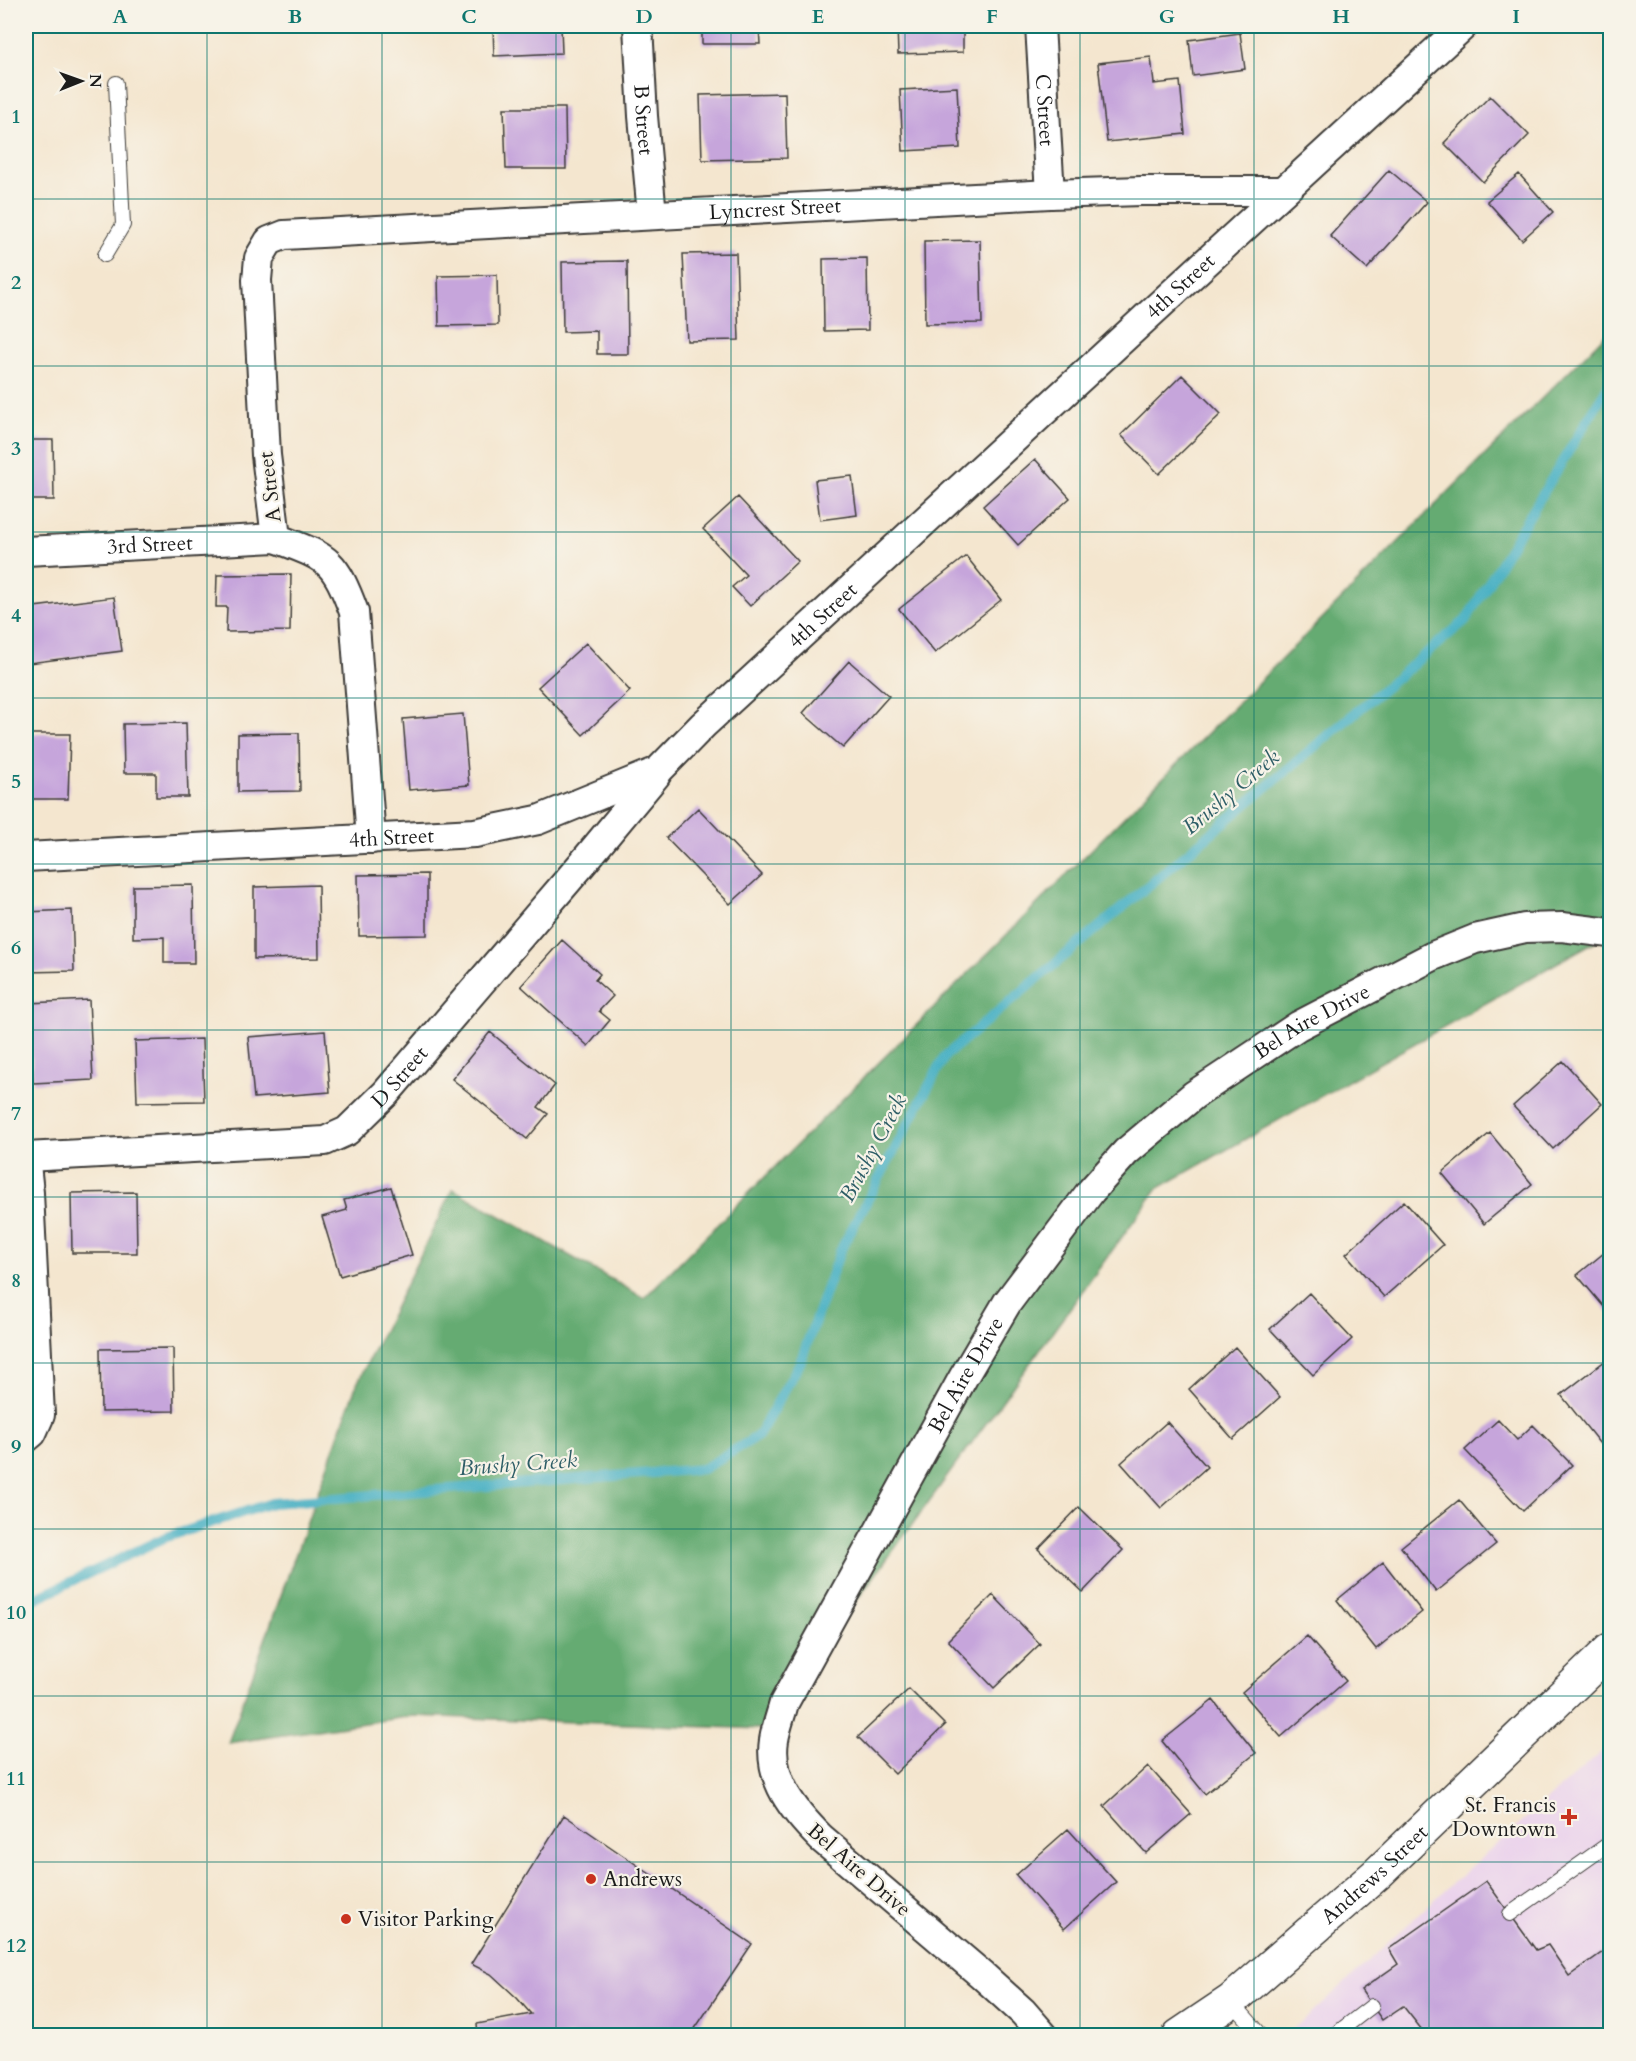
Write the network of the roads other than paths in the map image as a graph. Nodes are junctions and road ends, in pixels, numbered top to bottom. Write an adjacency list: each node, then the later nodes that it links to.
1 (638, 26): 7 (street, B Street)
2 (1040, 26): 6 (street, C Street)
3 (1463, 26): 5 (street, 4th Street)
4 (116, 83): 9 (lane)
5 (1283, 191): 6 (street, Lyncrest Street); 12 (street, 4th Street)
6 (1050, 194): 7 (street, Lyncrest Street)
7 (652, 215): 8 (street, Lyncrest Street)
8 (269, 241): 10 (street, A Street)
9 (105, 255)
10 (276, 538): 11 (street, 3rd Street); 13 (street, A Street)
11 (26, 551)
12 (658, 771): 13 (street, 4th Street); 16 (street, D Street)
13 (371, 839): 14 (street, 4th Street)
14 (26, 857)
15 (1611, 933): 24 (street, Bel Aire Drive)
16 (26, 1157)
17 (26, 1164): 18 (street)
18 (26, 1438)
19 (1611, 1650): 22 (street, Andrews Street)
20 (1611, 1843): 21 (lane)
21 (1510, 1914)
22 (1231, 2001): 25 (street, Andrews Street); 26 (lane)
23 (1372, 2006): 27 (lane)
24 (1044, 2036)
25 (1179, 2036)
26 (1262, 2036)
27 (1333, 2036)

